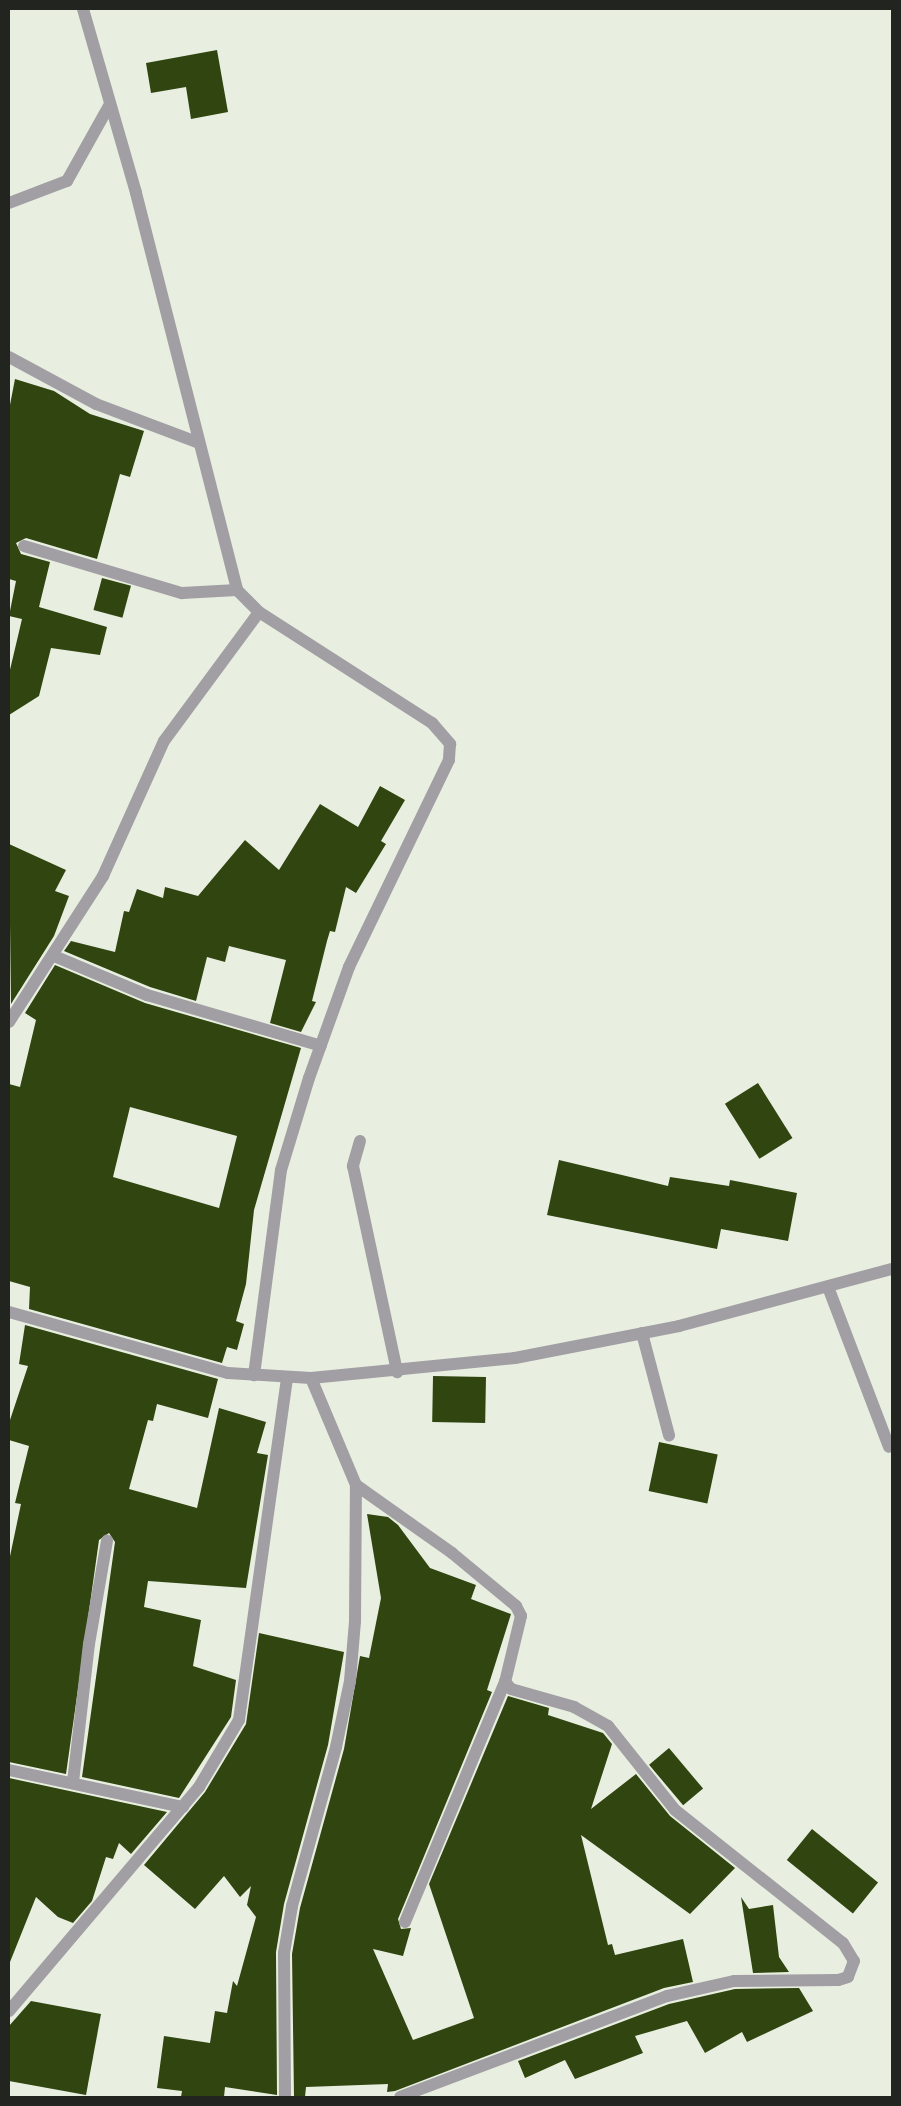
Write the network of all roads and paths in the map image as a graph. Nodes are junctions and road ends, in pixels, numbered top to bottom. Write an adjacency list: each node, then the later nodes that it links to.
1 (83, 9): 2 (street)
2 (110, 104): 3 (street); 5 (street)
3 (9, 202)
4 (9, 358): 5 (street)
5 (199, 443): 7 (street)
6 (24, 546): 7 (street)
7 (237, 590): 8 (street)
8 (259, 612): 9 (street); 11 (street)
9 (54, 956): 10 (street); 11 (street)
10 (9, 1022)
11 (321, 1046): 18 (street)
12 (360, 1141): 17 (street)
13 (892, 1269): 14 (street)
14 (828, 1287): 16 (street); 22 (street)
15 (9, 1312): 18 (street)
16 (642, 1333): 17 (street); 21 (street)
17 (397, 1372): 20 (street)
18 (254, 1375): 19 (street)
19 (287, 1378): 20 (street); 28 (street)
20 (312, 1378): 23 (street)
21 (669, 1434)
22 (889, 1447)
23 (356, 1485): 25 (street); 31 (street)
24 (107, 1541): 27 (street)
25 (505, 1682): 29 (street); 32 (street)
26 (9, 1770): 27 (street)
27 (74, 1782): 28 (street)
28 (183, 1807): 30 (street)
29 (405, 1922)
30 (9, 2011)
31 (285, 2097)
32 (400, 2097)

